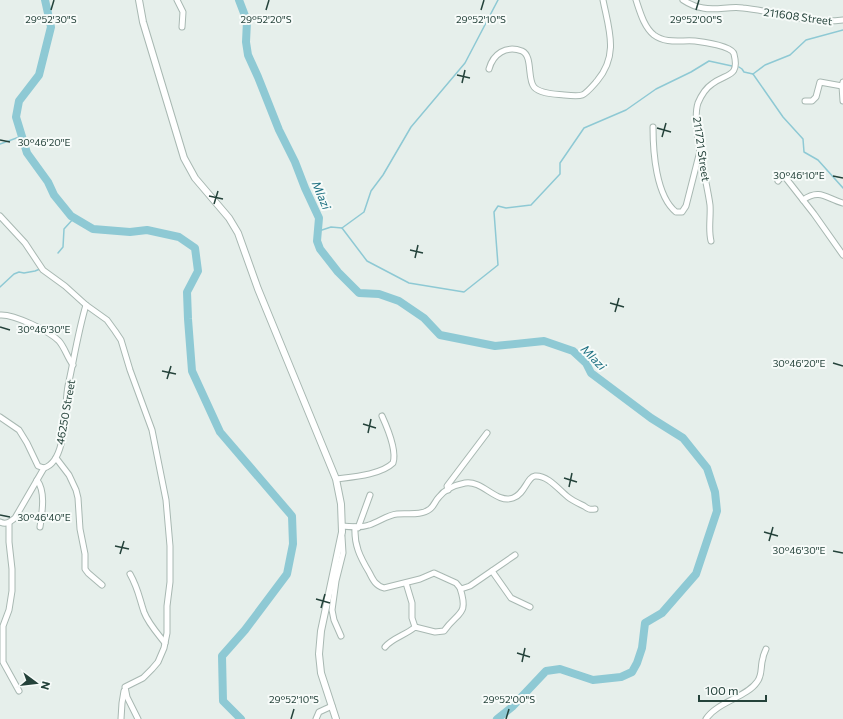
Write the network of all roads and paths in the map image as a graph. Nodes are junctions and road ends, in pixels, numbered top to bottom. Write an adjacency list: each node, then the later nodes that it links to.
1 (140, 0): 29 (street)
2 (177, 0): 7 (street)
3 (603, 0): 8 (street)
4 (636, 0): 13 (street, 211721 Street)
5 (683, 0): 6 (street, 211608 Street)
6 (843, 20)
7 (182, 27)
8 (489, 69)
9 (842, 84): 10 (street); 11 (street)
10 (805, 101)
11 (843, 101)
12 (653, 127): 13 (street)
13 (700, 150): 18 (street, 211721 Street)
14 (778, 181): 15 (street)
15 (803, 200): 16 (street); 19 (street)
16 (843, 203)
17 (0, 216): 20 (street)
18 (711, 241)
19 (843, 255)
20 (86, 305): 22 (street, 46250 Street); 47 (street)
21 (0, 315): 22 (street)
22 (73, 365): 26 (street, 46250 Street)
23 (382, 416): 29 (street)
24 (0, 417): 27 (street)
25 (487, 433): 30 (street)
26 (56, 458): 27 (street, 46250 Street); 42 (street)
27 (44, 468): 28 (street, 46250 Street)
28 (37, 480): 34 (street, 46250 Street); 35 (street)
29 (336, 480): 37 (street)
30 (448, 490): 32 (street); 36 (street)
31 (370, 495): 36 (street)
32 (595, 509)
33 (0, 522): 34 (street)
34 (9, 523): 51 (street)
35 (40, 527)
36 (354, 527): 37 (street); 41 (street)
37 (342, 529): 46 (street); 52 (street)
38 (515, 555): 39 (street)
39 (492, 571): 43 (street); 44 (street)
40 (130, 574): 47 (street)
41 (406, 583): 43 (street); 45 (street)
42 (102, 585)
43 (460, 588): 45 (street)
44 (530, 607)
45 (415, 627): 48 (street)
46 (341, 636)
47 (165, 644): 50 (street)
48 (385, 647)
49 (766, 649): 57 (street)
50 (125, 690): 53 (street); 54 (street)
51 (19, 691)
52 (332, 706): 55 (street); 56 (street)
53 (121, 719)
54 (138, 719)
55 (316, 719)
56 (336, 719)
57 (706, 719)

